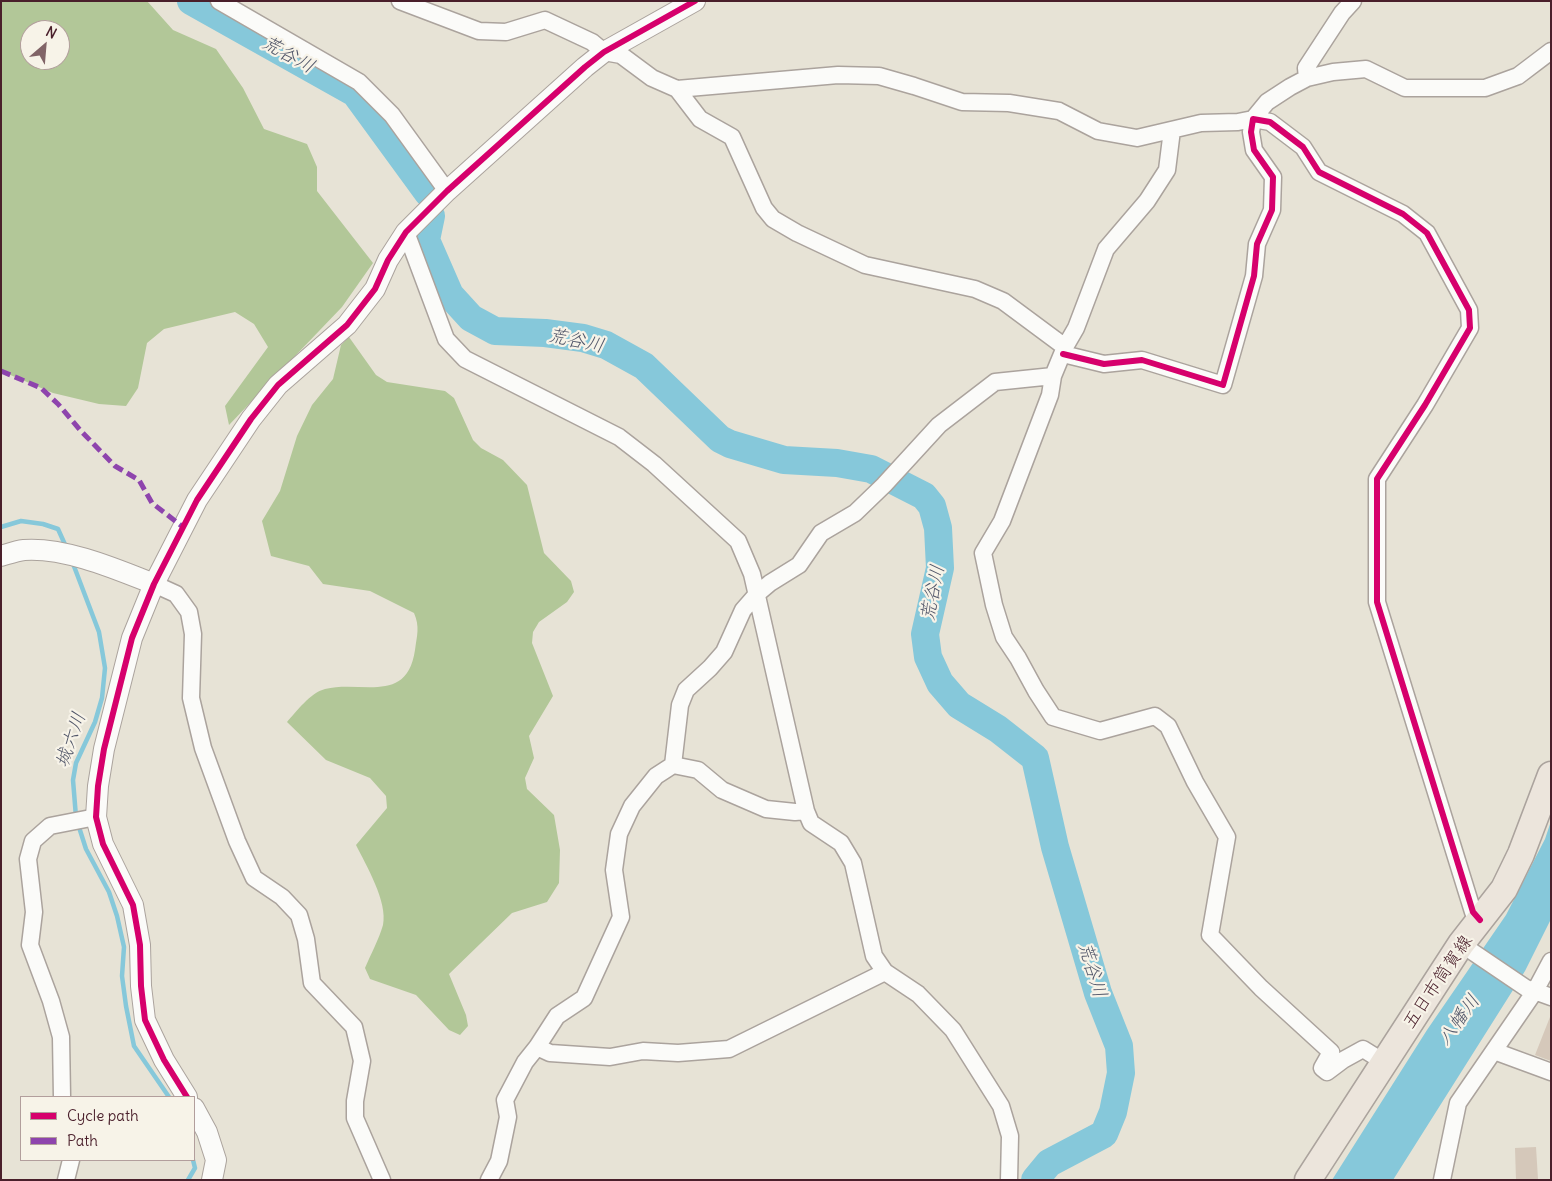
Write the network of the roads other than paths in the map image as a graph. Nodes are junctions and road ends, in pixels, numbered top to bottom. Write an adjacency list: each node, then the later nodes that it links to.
1 (219, 1): 11 (street)
2 (400, 1): 6 (street)
3 (695, 1): 6 (street)
4 (1353, 1): 7 (street)
5 (1551, 51): 7 (street)
6 (604, 52): 8 (street); 11 (street)
7 (1307, 78): 9 (street)
8 (677, 90): 10 (street); 13 (street)
9 (1253, 119): 10 (street); 13 (street); 22 (street)
10 (1172, 130): 13 (street)
11 (447, 191): 12 (street)
12 (406, 232): 16 (street); 17 (street)
13 (1064, 350): 14 (street)
14 (1053, 376): 17 (street); 29 (street)
15 (1, 556): 16 (street)
16 (154, 584): 21 (street); 37 (street)
17 (757, 594): 18 (street); 20 (street)
18 (673, 765): 20 (street); 27 (street)
19 (1551, 775): 22 (main road, 五日市筒賀線)
20 (806, 811): 24 (street)
21 (93, 817): 31 (street); 32 (street)
22 (1471, 930): 25 (street); 29 (main road, 五日市筒賀線)
23 (1551, 961): 25 (street)
24 (885, 972): 27 (street); 39 (street)
25 (1530, 990): 26 (street); 28 (street)
26 (1551, 996)
27 (537, 1047): 38 (street)
28 (1494, 1051): 30 (street); 41 (street)
29 (1384, 1062): 40 (main road, 五日市筒賀線)
30 (1551, 1072)
31 (62, 1096)
32 (186, 1096)
33 (195, 1110): 36 (street)
34 (71, 1161): 35 (street)
35 (66, 1180)
36 (212, 1180)
37 (382, 1180)
38 (489, 1180)
39 (1009, 1180)
40 (1308, 1180)
41 (1442, 1180)

